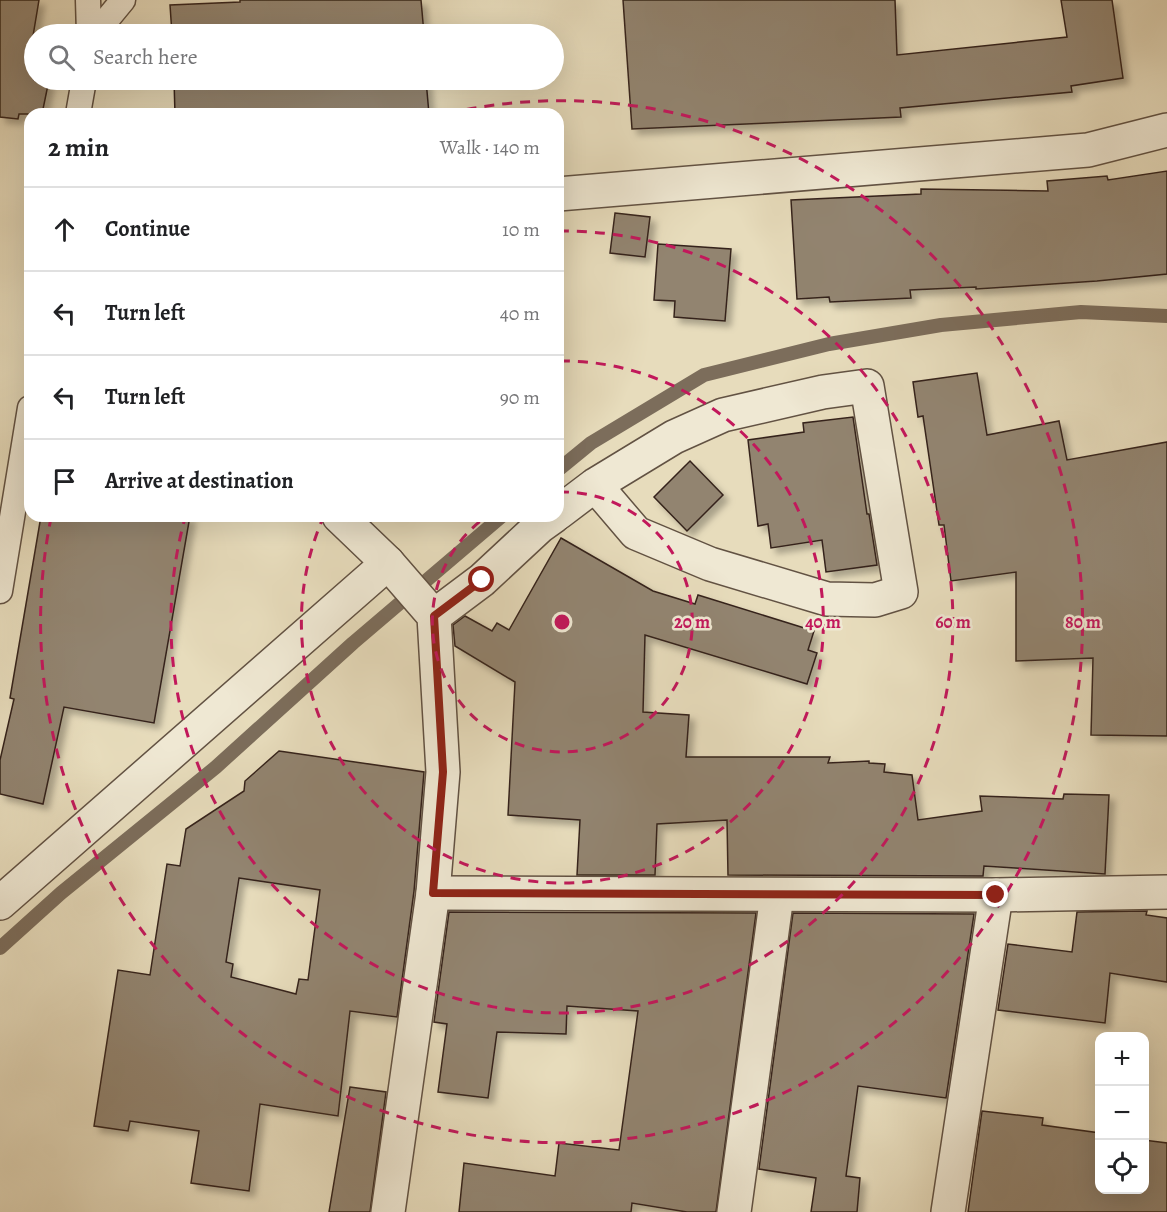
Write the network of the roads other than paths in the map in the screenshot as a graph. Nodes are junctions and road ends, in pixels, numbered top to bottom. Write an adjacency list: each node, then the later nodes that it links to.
1 (88, 0): 3 (lane)
2 (123, 0): 4 (lane)
3 (89, 24)
4 (103, 24)
5 (82, 90): 6 (lane)
6 (79, 108)
7 (1167, 130): 8 (street)
8 (564, 194)
9 (24, 445): 15 (lane)
10 (595, 485): 10 (street); 11 (street)
11 (564, 508)
12 (345, 522): 14 (street)
13 (546, 522): 16 (street)
14 (388, 562): 16 (street); 21 (street)
15 (0, 591)
16 (434, 616): 18 (street)
17 (1167, 892): 20 (street)
18 (433, 893): 19 (street); 22 (street)
19 (777, 895): 20 (street); 23 (street)
20 (996, 895): 24 (street)
21 (0, 903)
22 (388, 1212)
23 (735, 1212)
24 (948, 1212)

